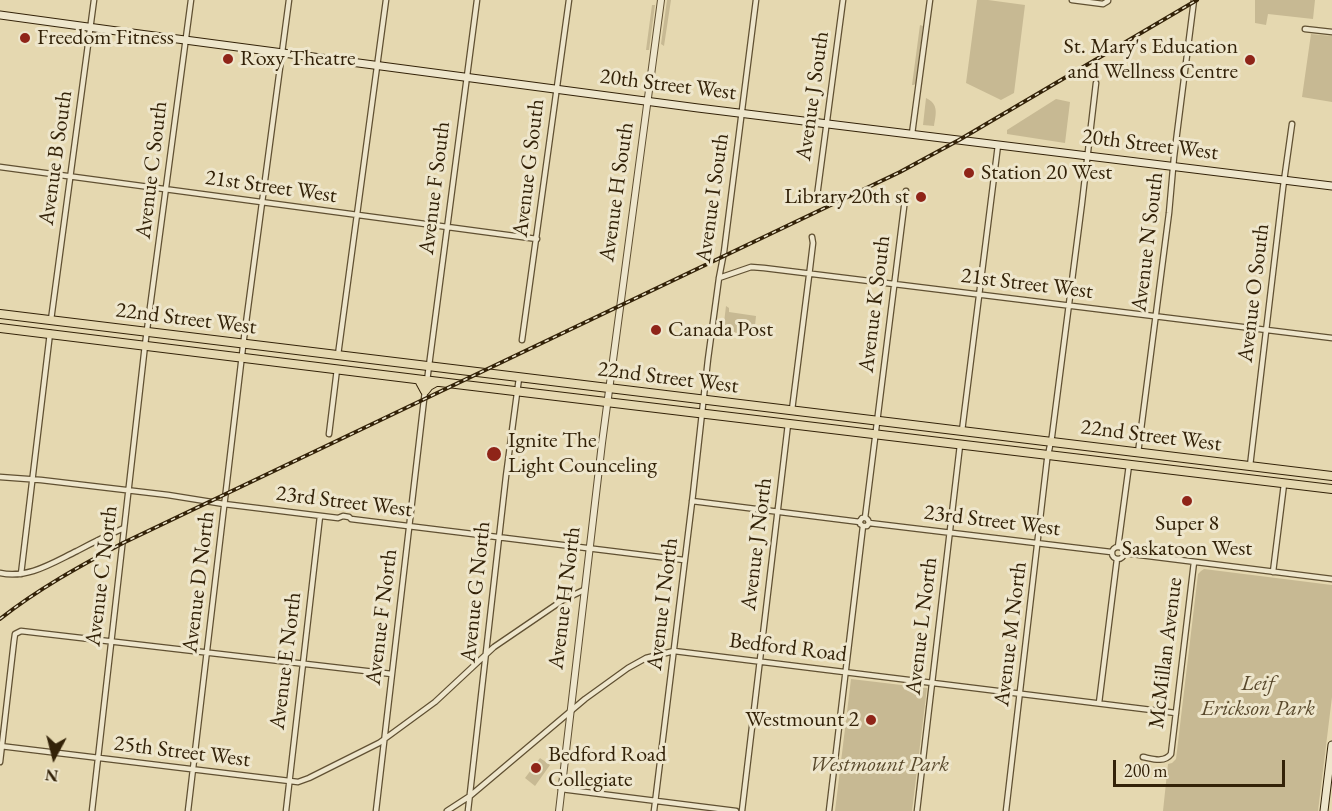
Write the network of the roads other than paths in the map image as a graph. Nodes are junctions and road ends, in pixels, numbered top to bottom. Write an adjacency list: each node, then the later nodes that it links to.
1 (94, 0): 15 (street, Avenue B South)
2 (191, 0): 18 (street, Avenue C South)
3 (290, 0): 19 (street, Avenue D North)
4 (386, 0): 20 (street)
5 (477, 0): 21 (street, Avenue F South)
6 (569, 0): 23 (street, Avenue G South)
7 (661, 0): 24 (street, Avenue H South)
8 (756, 0): 25 (street, Avenue I South)
9 (843, 0): 26 (street, Avenue J South)
10 (930, 0): 28 (street)
11 (1072, 0): 13 (street)
12 (1194, 0): 31 (street, Avenue N South)
13 (1108, 1)
14 (0, 15): 15 (main road, 20th Street West)
15 (90, 27): 18 (main road, 20th Street West); 33 (street, Avenue B South)
16 (1305, 29): 17 (street)
17 (1332, 32)
18 (186, 40): 19 (main road, 20th Street West); 36 (street, Avenue C South)
19 (282, 53): 20 (main road, 20th Street West); 39 (street, Avenue D North)
20 (378, 65): 21 (main road, 20th Street West); 40 (street)
21 (467, 77): 23 (main road, 20th Street West); 41 (street, Avenue F South)
22 (1096, 83): 30 (street, Avenue M North)
23 (556, 89): 24 (main road, 20th Street West); 43 (street, Avenue G South)
24 (647, 101): 25 (main road, 20th Street West); 67 (street, Avenue H South)
25 (742, 113): 26 (main road, 20th Street West); 45 (street, Avenue I South)
26 (826, 123): 28 (main road, 20th Street West); 38 (street, Avenue J South)
27 (1292, 124): 34 (street, Avenue O South)
28 (912, 134): 29 (main road, 20th Street West)
29 (998, 144): 30 (main road, 20th Street West); 47 (street)
30 (1088, 155): 31 (main road, 20th Street West); 48 (street, Avenue M North)
31 (1174, 166): 34 (main road, 20th Street West); 50 (street, Avenue N South)
32 (0, 167): 33 (street, 21st Street West)
33 (71, 176): 36 (street, 21st Street West); 51 (street, Avenue B South)
34 (1284, 180): 35 (main road, 20th Street West); 53 (street, Avenue O South)
35 (1332, 186)
36 (166, 189): 39 (street, 21st Street West); 54 (street, Avenue C South)
37 (906, 191): 46 (street, Avenue K South)
38 (817, 196)
39 (262, 202): 40 (street, 21st Street West); 58 (street, Avenue D North)
40 (357, 215): 41 (street, 21st Street West); 60 (street)
41 (447, 227): 43 (street, 21st Street West); 62 (street, Avenue F South)
42 (812, 237): 44 (street)
43 (537, 240): 57 (street, Avenue G South)
44 (809, 274): 45 (street, 21st Street West); 46 (street, 21st Street West); 72 (street)
45 (719, 278): 70 (street, Avenue I South)
46 (894, 284): 47 (street, 21st Street West); 74 (street, Avenue K South)
47 (980, 294): 48 (street, 21st Street West); 76 (street)
48 (1069, 305): 50 (street, 21st Street West); 79 (street, Avenue M North)
49 (0, 314): 51 (main road, 22nd Street West)
50 (1156, 316): 53 (street, 21st Street West); 81 (street, Avenue N South)
51 (51, 321): 54 (main road, 22nd Street West)
52 (0, 328): 55 (main road, 22nd Street West)
53 (1267, 329): 56 (street, 21st Street West); 84 (street, Avenue O South)
54 (147, 332): 58 (main road, 22nd Street West); 59 (street, Avenue C South)
55 (50, 333): 59 (main road, 22nd Street West); 87 (street)
56 (1332, 338)
57 (522, 340)
58 (244, 344): 60 (main road, 22nd Street West); 61 (street, Avenue D North)
59 (145, 345): 61 (main road, 22nd Street West); 90 (street, Avenue C North)
60 (338, 356): 62 (main road, 22nd Street West)
61 (242, 357): 63 (main road, 22nd Street West); 92 (street, Avenue D North)
62 (429, 366): 64 (main road, 22nd Street West); 65 (street, Avenue F South)
63 (337, 369): 65 (main road, 22nd Street West); 77 (street)
64 (519, 378): 67 (main road, 22nd Street West); 69 (street, Avenue G North)
65 (423, 380): 66 (main road, 22nd Street West); 68 (main road)
66 (436, 382): 68 (main road); 69 (main road, 22nd Street West)
67 (609, 389): 70 (main road, 22nd Street West); 71 (street, Avenue H North)
68 (425, 391): 98 (street, Avenue F North)
69 (517, 392): 71 (main road, 22nd Street West); 101 (street, Avenue G North)
70 (704, 400): 72 (main road, 22nd Street West); 73 (street, Avenue I North)
71 (607, 402): 73 (main road, 22nd Street West); 104 (street, Avenue H North)
72 (792, 410): 74 (main road, 22nd Street West)
73 (702, 414): 75 (main road, 22nd Street West); 91 (street, Avenue I North)
74 (877, 421): 76 (main road, 22nd Street West); 78 (street, Avenue K South)
75 (788, 424): 78 (main road, 22nd Street West); 93 (street, Avenue J North)
76 (962, 431): 79 (main road, 22nd Street West)
77 (329, 434)
78 (875, 435): 80 (main road, 22nd Street West); 95 (street, Avenue K South)
79 (1051, 442): 81 (main road, 22nd Street West); 82 (street, Avenue M North)
80 (960, 445): 82 (main road, 22nd Street West); 100 (street, Avenue L North)
81 (1138, 453): 84 (main road, 22nd Street West)
82 (1048, 458): 83 (main road, 22nd Street West); 102 (street, Avenue M North)
83 (1129, 465): 88 (main road, 22nd Street West); 103 (street)
84 (1250, 466): 85 (main road, 22nd Street West)
85 (1332, 476)
86 (0, 477): 87 (street, 23rd Street West)
87 (32, 479): 90 (street, 23rd Street West); 112 (street)
88 (1284, 484): 89 (main road, 22nd Street West); 110 (street)
89 (1332, 489)
90 (128, 490): 92 (street, 23rd Street West); 99 (street, Avenue C North)
91 (692, 501): 93 (street); 107 (street, Avenue I North)
92 (224, 504): 94 (street, 23rd Street West); 117 (street, Avenue D North)
93 (777, 511): 97 (street); 119 (street, Avenue J North)
94 (320, 516): 98 (street, 23rd Street West); 120 (street, Avenue E North)
95 (865, 518): 96 (street); 97 (street)
96 (868, 523): 97 (street); 100 (street, 23rd Street West)
97 (861, 524): 121 (street)
98 (410, 526): 101 (street, 23rd Street West); 122 (street, Avenue F North)
99 (124, 528): 112 (street); 115 (street, Avenue C North)
100 (949, 533): 102 (street, 23rd Street West); 123 (street, Avenue L North)
101 (499, 537): 104 (street, 23rd Street West); 118 (street, Avenue G North)
102 (1038, 543): 105 (street, 23rd Street West); 124 (street, Avenue M North)
103 (1118, 547): 105 (street); 106 (street)
104 (589, 548): 107 (street, 23rd Street West); 114 (street, Avenue H North)
105 (1111, 552): 108 (street)
106 (1124, 553): 108 (street); 109 (street)
107 (684, 560): 116 (street, Avenue I North)
108 (1117, 560): 125 (street)
109 (1194, 562): 110 (street); 127 (street, McMillan Avenue)
110 (1273, 572): 113 (street)
111 (0, 573): 112 (street)
112 (21, 574)
113 (1332, 579)
114 (584, 590): 118 (street); 126 (street, Avenue H North)
115 (111, 642): 117 (street); 130 (street); 131 (street, Avenue C North)
116 (674, 651): 119 (street, Bedford Road); 126 (street, Bedford Road); 138 (street, Avenue I North)
117 (207, 653): 120 (street); 134 (street, Avenue D North)
118 (486, 655): 128 (street); 137 (street, Avenue G North)
119 (760, 661): 121 (street, Bedford Road); 148 (street, Avenue J North)
120 (303, 664): 122 (street); 135 (street, Avenue E North)
121 (846, 672): 123 (street, Bedford Road); 149 (street)
122 (392, 674): 128 (street, Avenue F North)
123 (932, 682): 124 (street, Bedford Road); 150 (street, Avenue L North)
124 (1020, 694): 125 (street, Bedford Road); 151 (street, Avenue M North)
125 (1099, 703): 127 (street, Bedford Road)
126 (570, 710): 136 (street, Avenue H North); 137 (street, Bedford Road)
127 (1176, 713): 132 (street, McMillan Avenue)
128 (385, 738): 135 (street); 142 (street, Avenue F North)
129 (1332, 745): 152 (main road)
130 (1, 746): 131 (street, 25th Street West); 133 (street)
131 (98, 758): 134 (street, 25th Street West); 139 (street, Avenue C North)
132 (1143, 758)
133 (0, 762)
134 (194, 770): 135 (street, 25th Street West); 140 (street, Avenue D North)
135 (289, 781): 141 (street, Avenue E North)
136 (561, 789): 138 (street); 145 (street, Avenue H North)
137 (470, 796): 143 (street, Bedford Road); 144 (street, Avenue G North)
138 (655, 801): 146 (street, Avenue I North); 147 (street)
139 (92, 811)
140 (188, 811)
141 (286, 811)
142 (376, 811)
143 (447, 811)
144 (468, 811)
145 (559, 811)
146 (654, 811)
147 (736, 811)
148 (742, 811)
149 (829, 811)
150 (917, 811)
151 (1006, 811)
152 (1324, 811)

